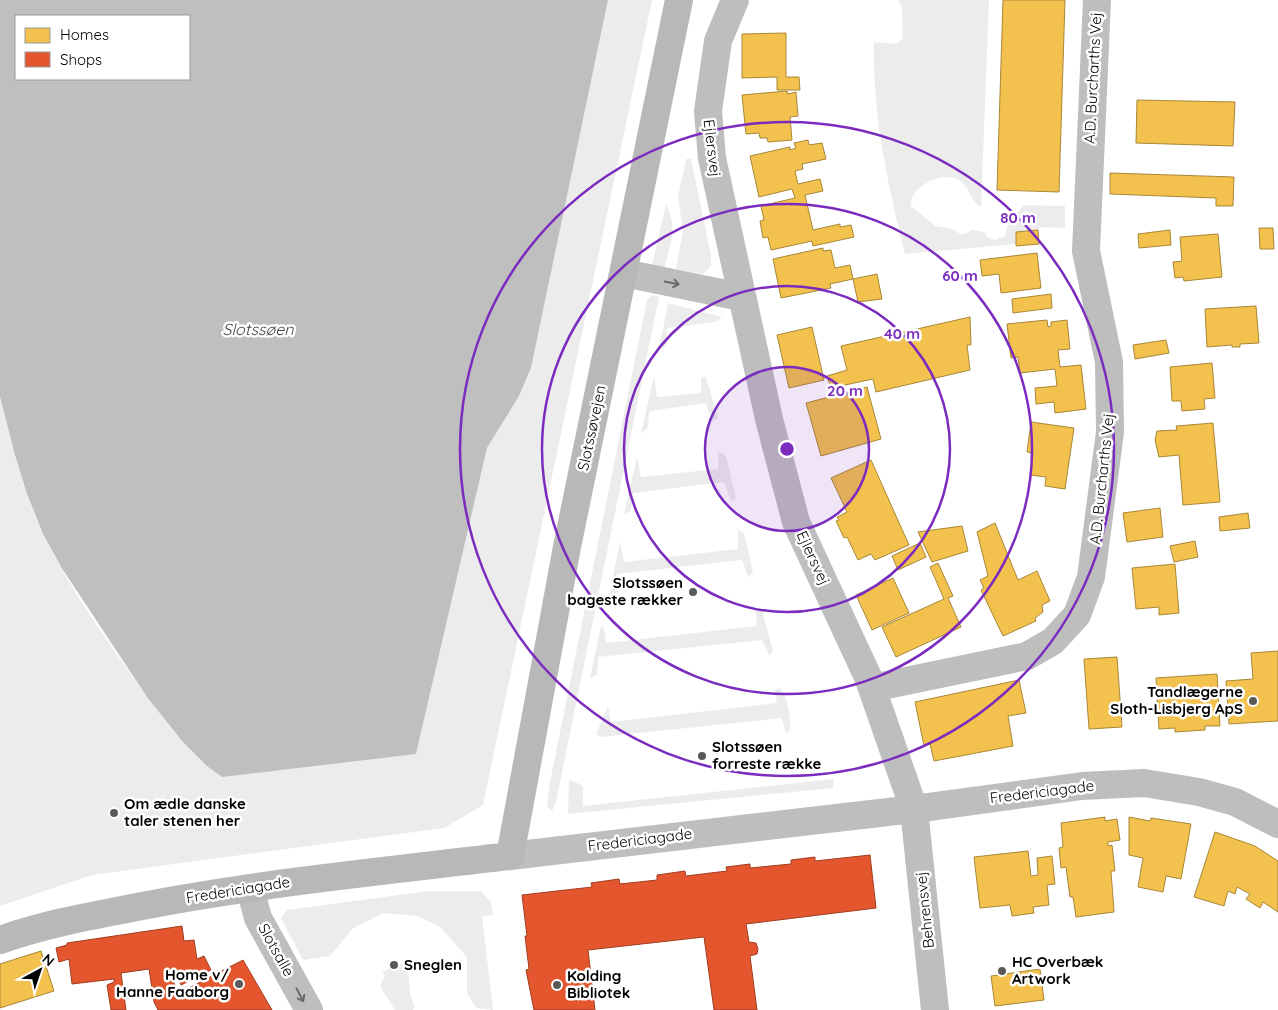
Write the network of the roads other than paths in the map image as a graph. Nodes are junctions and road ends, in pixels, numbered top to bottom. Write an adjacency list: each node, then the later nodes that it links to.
1 (679, 0): 4 (main road, Slotssøvejen)
2 (735, 0): 5 (street, Ejlersvej)
3 (1097, 0): 6 (street, A.D. Burcharths Vej)
4 (624, 274): 5 (street, one-way to 5); 9 (main road, Slotssøvejen)
5 (741, 297): 6 (street, Ejlersvej)
6 (872, 688): 7 (street, Ejlersvej)
7 (914, 809): 8 (street, Fredericiagade); 9 (street, Fredericiagade); 13 (street, Behrensvej)
8 (1276, 820)
9 (510, 856): 10 (main road, Fredericiagade)
10 (250, 888): 11 (main road, Fredericiagade); 12 (street, Slotsalle, one-way to 12)
11 (0, 940)
12 (309, 1010)
13 (935, 1010)

